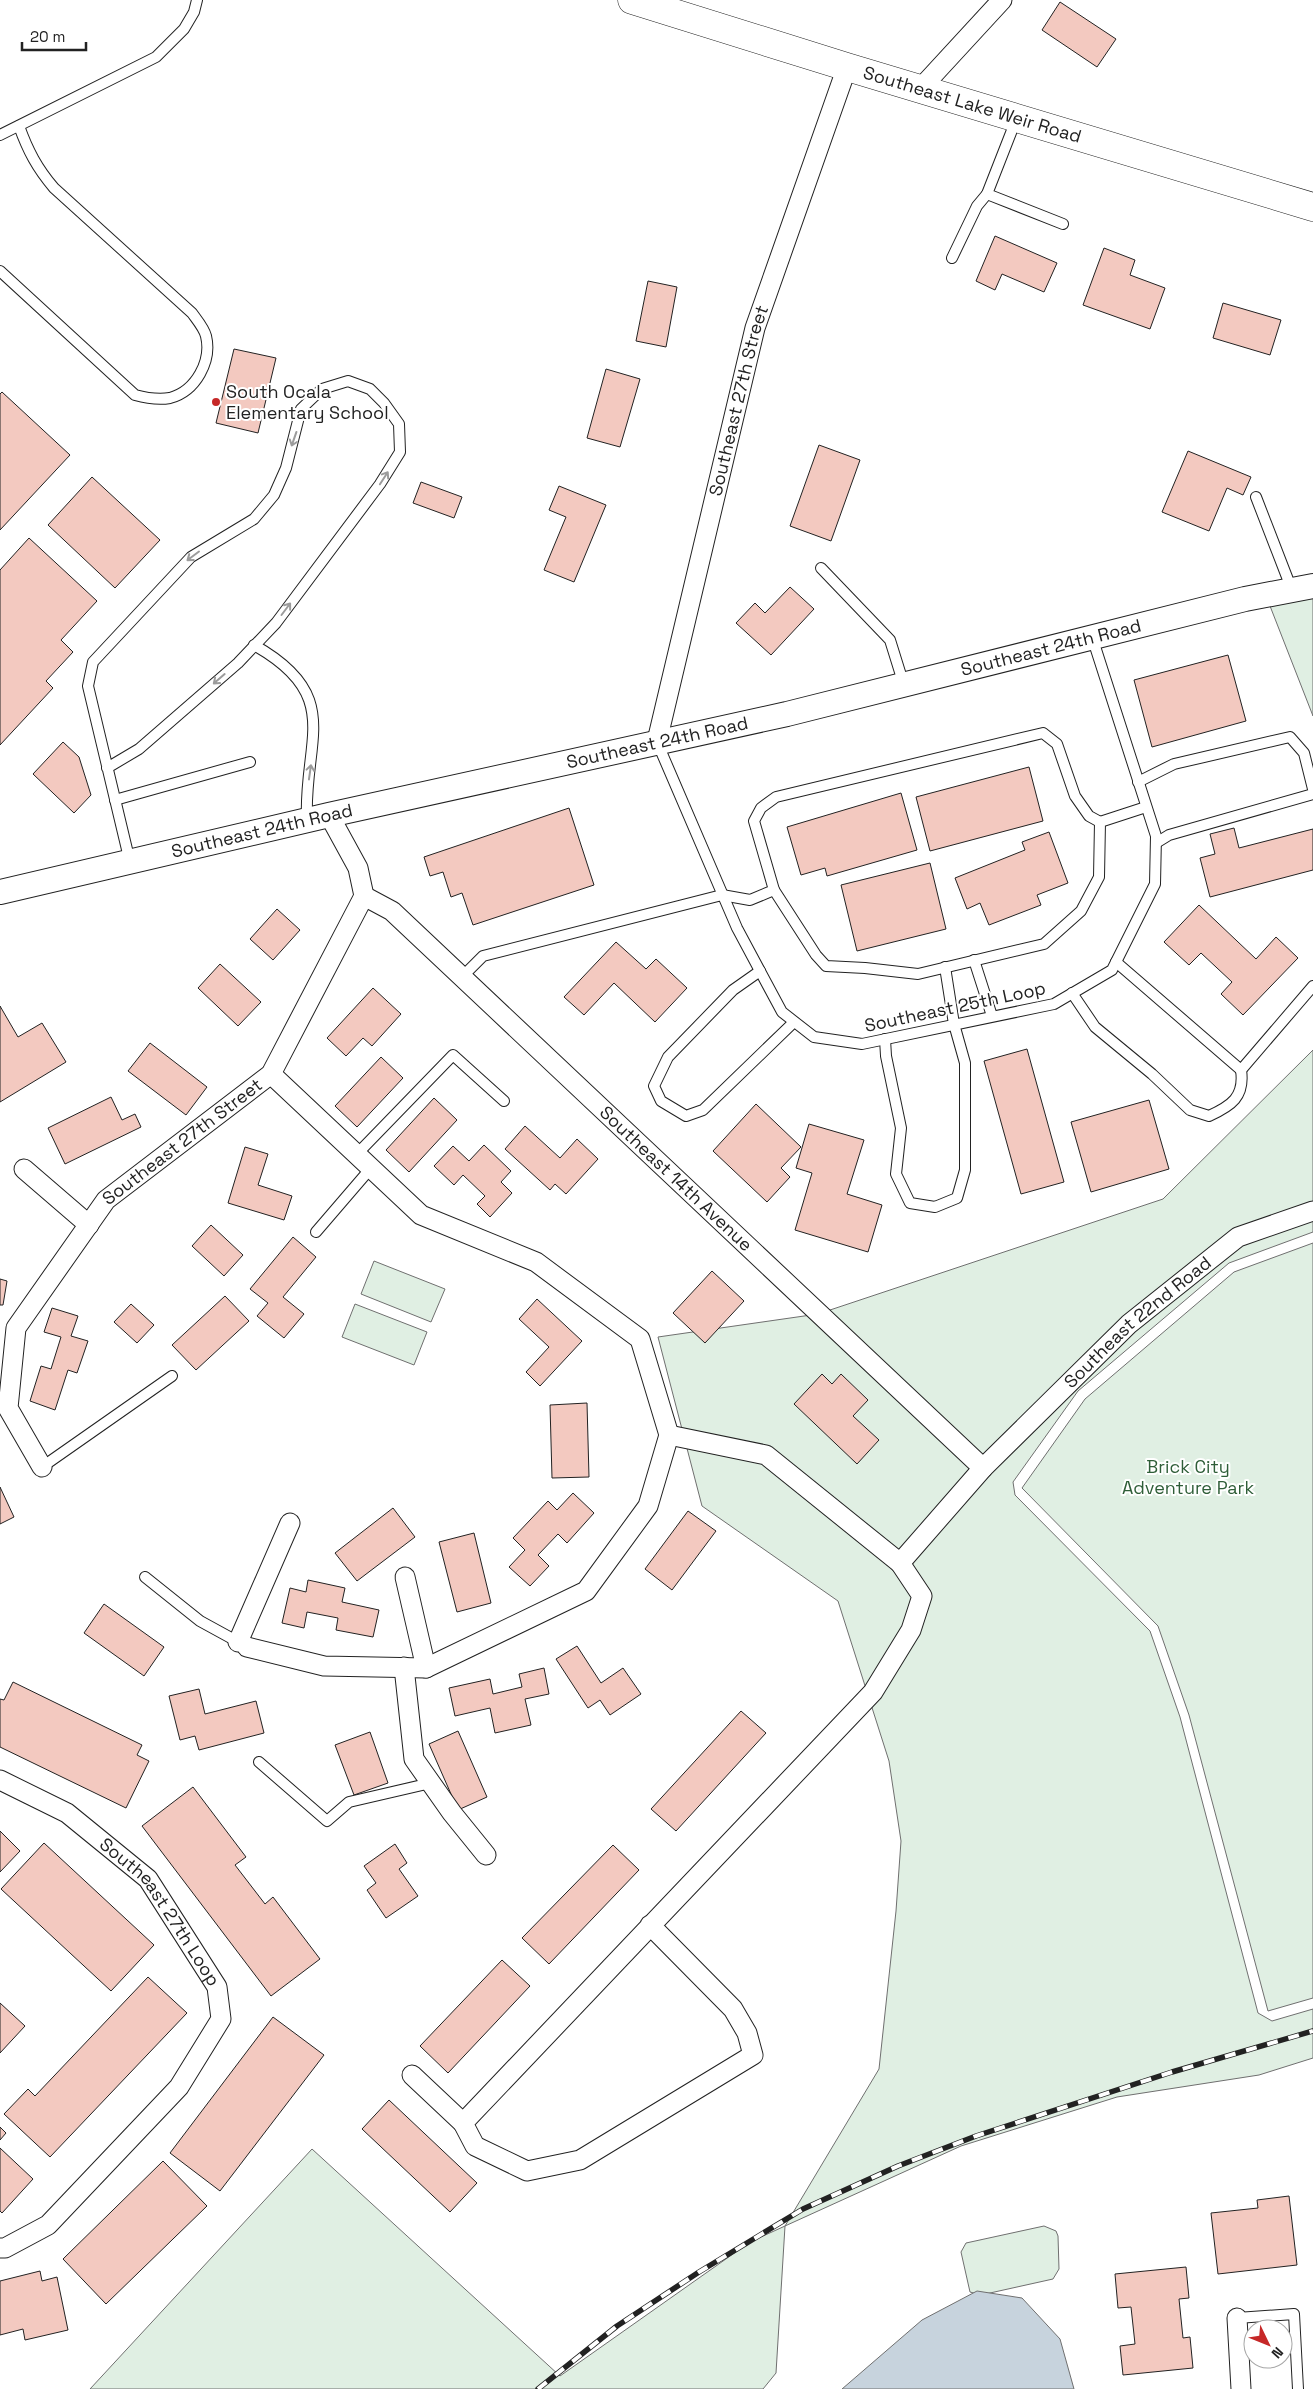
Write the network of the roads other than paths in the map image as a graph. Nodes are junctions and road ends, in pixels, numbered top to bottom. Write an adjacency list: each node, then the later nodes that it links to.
1 (197, 0): 7 (lane)
2 (632, 0): 4 (main road, Southeast Lake Weir Road)
3 (1002, 0): 5 (street)
4 (847, 67): 5 (main road, Southeast Lake Weir Road); 20 (street, Southeast 27th Street)
5 (920, 89): 6 (main road, Southeast Lake Weir Road)
6 (1017, 118): 9 (lane); 10 (main road, Southeast Lake Weir Road)
7 (19, 126): 8 (lane); 13 (lane)
8 (0, 135)
9 (987, 194): 11 (lane); 12 (lane)
10 (1313, 207)
11 (1063, 224)
12 (952, 258)
13 (0, 272)
14 (1256, 497): 16 (lane)
15 (821, 568): 19 (lane)
16 (1303, 588): 17 (street, Southeast 24th Road)
17 (1092, 637): 19 (street, Southeast 24th Road); 23 (lane, Southeast 25th Loop)
18 (254, 645): 22 (lane, one-way to 22); 22 (lane, one-way to 22); 28 (lane, one-way to 18)
19 (904, 685): 20 (street, Southeast 24th Road)
20 (657, 741): 28 (street, Southeast 24th Road); 34 (lane, Southeast 25th Loop)
21 (250, 762): 26 (lane)
22 (107, 768): 26 (lane)
23 (1138, 782): 24 (lane); 27 (lane, Southeast 25th Loop)
24 (1313, 788)
25 (1313, 794): 30 (lane)
26 (115, 800): 31 (lane)
27 (1146, 806): 29 (lane); 30 (lane, Southeast 25th Loop)
28 (318, 818): 31 (street, Southeast 24th Road); 35 (street)
29 (1100, 822): 32 (lane); 36 (lane)
30 (1156, 842): 37 (lane, Southeast 25th Loop)
31 (130, 862): 33 (street, Southeast 24th Road)
32 (774, 890): 34 (lane); 38 (lane)
33 (0, 892)
34 (722, 895): 39 (lane, Southeast 25th Loop); 40 (lane)
35 (364, 896): 40 (street, Southeast 14th Avenue); 48 (street, Southeast 27th Street)
36 (974, 960): 38 (lane); 43 (lane)
37 (1116, 962): 42 (lane, Southeast 25th Loop); 47 (lane)
38 (945, 967): 45 (lane)
39 (760, 972): 44 (lane, Southeast 25th Loop); 44 (lane)
40 (462, 977): 60 (street, Southeast 14th Avenue)
41 (1313, 986): 47 (lane)
42 (1072, 993): 43 (lane, Southeast 25th Loop); 47 (lane)
43 (992, 1016): 45 (lane, Southeast 25th Loop)
44 (794, 1022): 46 (lane, Southeast 25th Loop)
45 (954, 1024): 46 (lane, Southeast 25th Loop); 46 (lane)
46 (885, 1039)
47 (1241, 1070)
48 (272, 1074): 50 (street); 54 (street, Southeast 27th Street)
49 (504, 1101): 50 (lane)
50 (357, 1154): 51 (street)
51 (371, 1168): 55 (lane); 58 (street)
52 (24, 1169): 54 (street)
53 (1313, 1211): 60 (street, Southeast 22nd Road)
54 (89, 1225): 57 (street, Southeast 27th Street)
55 (316, 1232)
56 (172, 1376): 59 (lane)
57 (5, 1392): 59 (street, Southeast 27th Street)
58 (669, 1435): 62 (street); 67 (street)
59 (42, 1467)
60 (984, 1468): 62 (street, Southeast 22nd Road)
61 (290, 1523): 65 (street)
62 (900, 1563): 72 (street)
63 (146, 1577): 65 (lane)
64 (406, 1577): 67 (street)
65 (243, 1645): 66 (street)
66 (404, 1667): 67 (street); 70 (street)
67 (426, 1668)
68 (259, 1762): 70 (lane)
69 (0, 1780): 75 (street, Southeast 27th Loop)
70 (431, 1783): 71 (street)
71 (486, 1855)
72 (650, 1925): 74 (street); 74 (street)
73 (412, 2075): 74 (street)
74 (463, 2123)
75 (0, 2248)
76 (1237, 2318): 77 (street); 78 (lane)
77 (1241, 2389)
78 (1298, 2389)

